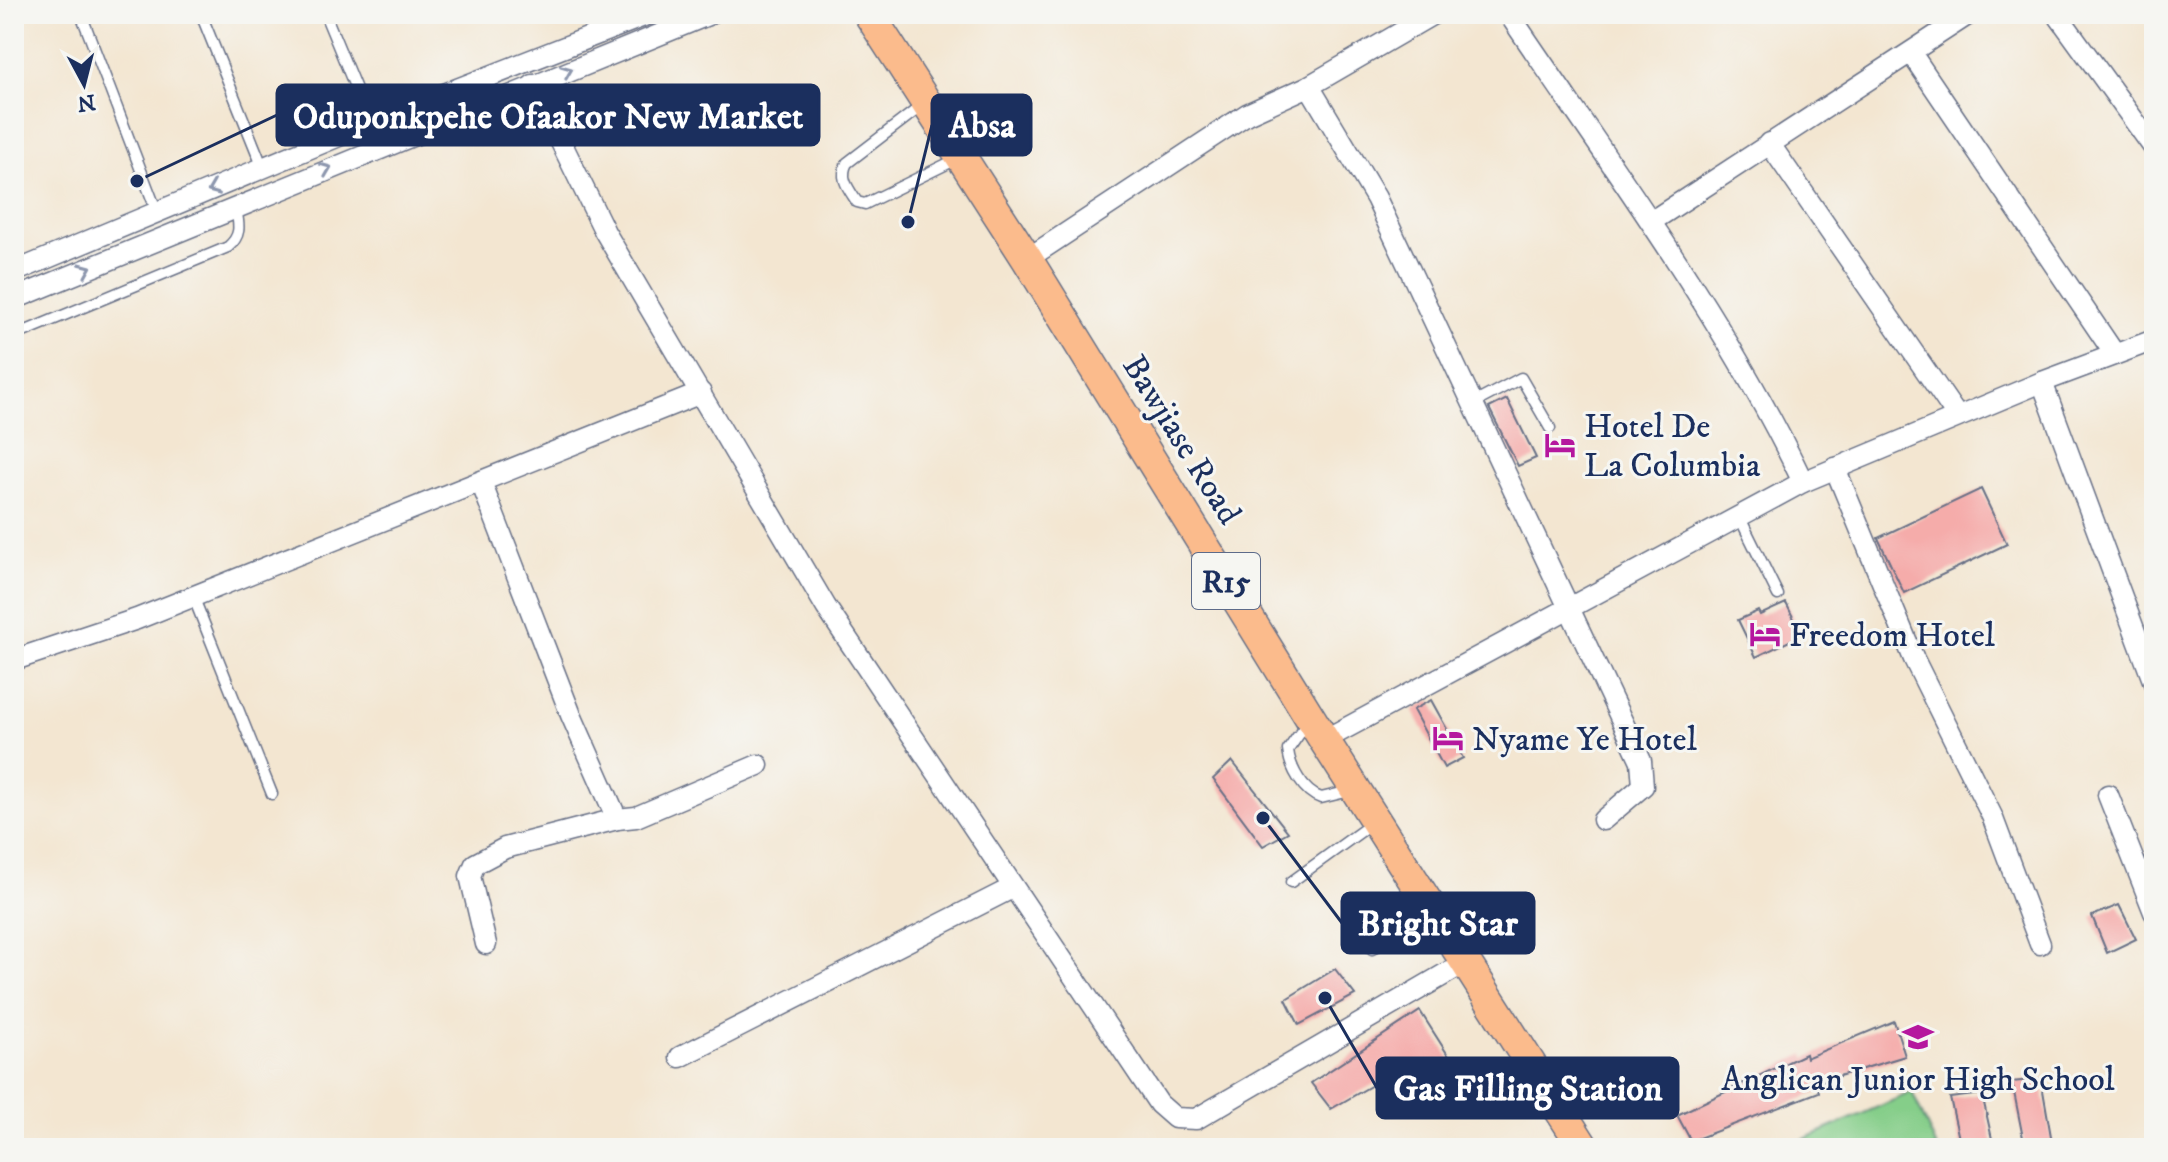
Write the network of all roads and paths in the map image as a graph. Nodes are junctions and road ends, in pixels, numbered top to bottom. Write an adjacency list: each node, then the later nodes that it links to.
1 (81, 14): 23 (lane)
2 (201, 14): 21 (lane)
3 (325, 14): 17 (lane)
4 (587, 14): 12 (lane)
5 (649, 14): 12 (street)
6 (710, 14): 14 (street, one-way to 6)
7 (869, 14): 16 (main road, Bawjiase Road / R15)
8 (1433, 14): 15 (street)
9 (1509, 14): 24 (street)
10 (1969, 14): 13 (street)
11 (2057, 14): 19 (street)
12 (596, 36): 17 (street)
13 (1911, 53): 18 (street); 30 (street)
14 (533, 85): 22 (street, one-way to 14); 32 (street)
15 (1309, 86): 25 (street); 33 (street)
16 (928, 101): 20 (main road, Bawjiase Road / R15); 20 (lane)
17 (370, 123): 21 (street)
18 (1769, 143): 24 (street); 34 (street)
19 (2154, 148)
20 (962, 156): 25 (main road, Bawjiase Road / R15)
21 (263, 169): 23 (street, one-way to 23)
22 (235, 206): 27 (street, one-way to 22); 28 (lane)
23 (157, 212): 26 (street)
24 (1652, 221): 38 (street)
25 (1027, 259): 45 (main road, Bawjiase Road / R15)
26 (14, 272)
27 (14, 299)
28 (14, 336)
29 (2154, 340): 30 (street)
30 (2114, 353): 31 (street)
31 (2042, 382): 34 (street); 44 (street)
32 (701, 393): 37 (street); 54 (street)
33 (1472, 404): 35 (lane); 42 (street)
34 (1957, 416): 36 (street)
35 (1550, 428)
36 (1835, 468): 38 (street); 58 (street)
37 (481, 482): 41 (street); 50 (street)
38 (1803, 482): 39 (street)
39 (1739, 516): 40 (lane); 42 (street)
40 (1778, 595)
41 (193, 596): 43 (street); 48 (lane)
42 (1572, 609): 45 (street); 51 (street)
43 (14, 660)
44 (2154, 683)
45 (1318, 729): 47 (main road, Bawjiase Road / R15); 47 (lane)
46 (758, 765): 50 (street)
47 (1356, 790): 52 (main road, Bawjiase Road / R15)
48 (272, 794)
49 (2108, 795): 56 (street)
50 (617, 819): 57 (street)
51 (1603, 820)
52 (1375, 821): 53 (lane); 55 (main road, Bawjiase Road / R15)
53 (1291, 882)
54 (1012, 888): 60 (street); 61 (street)
55 (1431, 911): 59 (lane); 60 (main road, Bawjiase Road / R15)
56 (2154, 912)
57 (486, 944)
58 (2040, 944)
59 (1372, 949)
60 (1464, 963): 62 (main road, Bawjiase Road / R15)
61 (680, 1057)
62 (1584, 1148)

